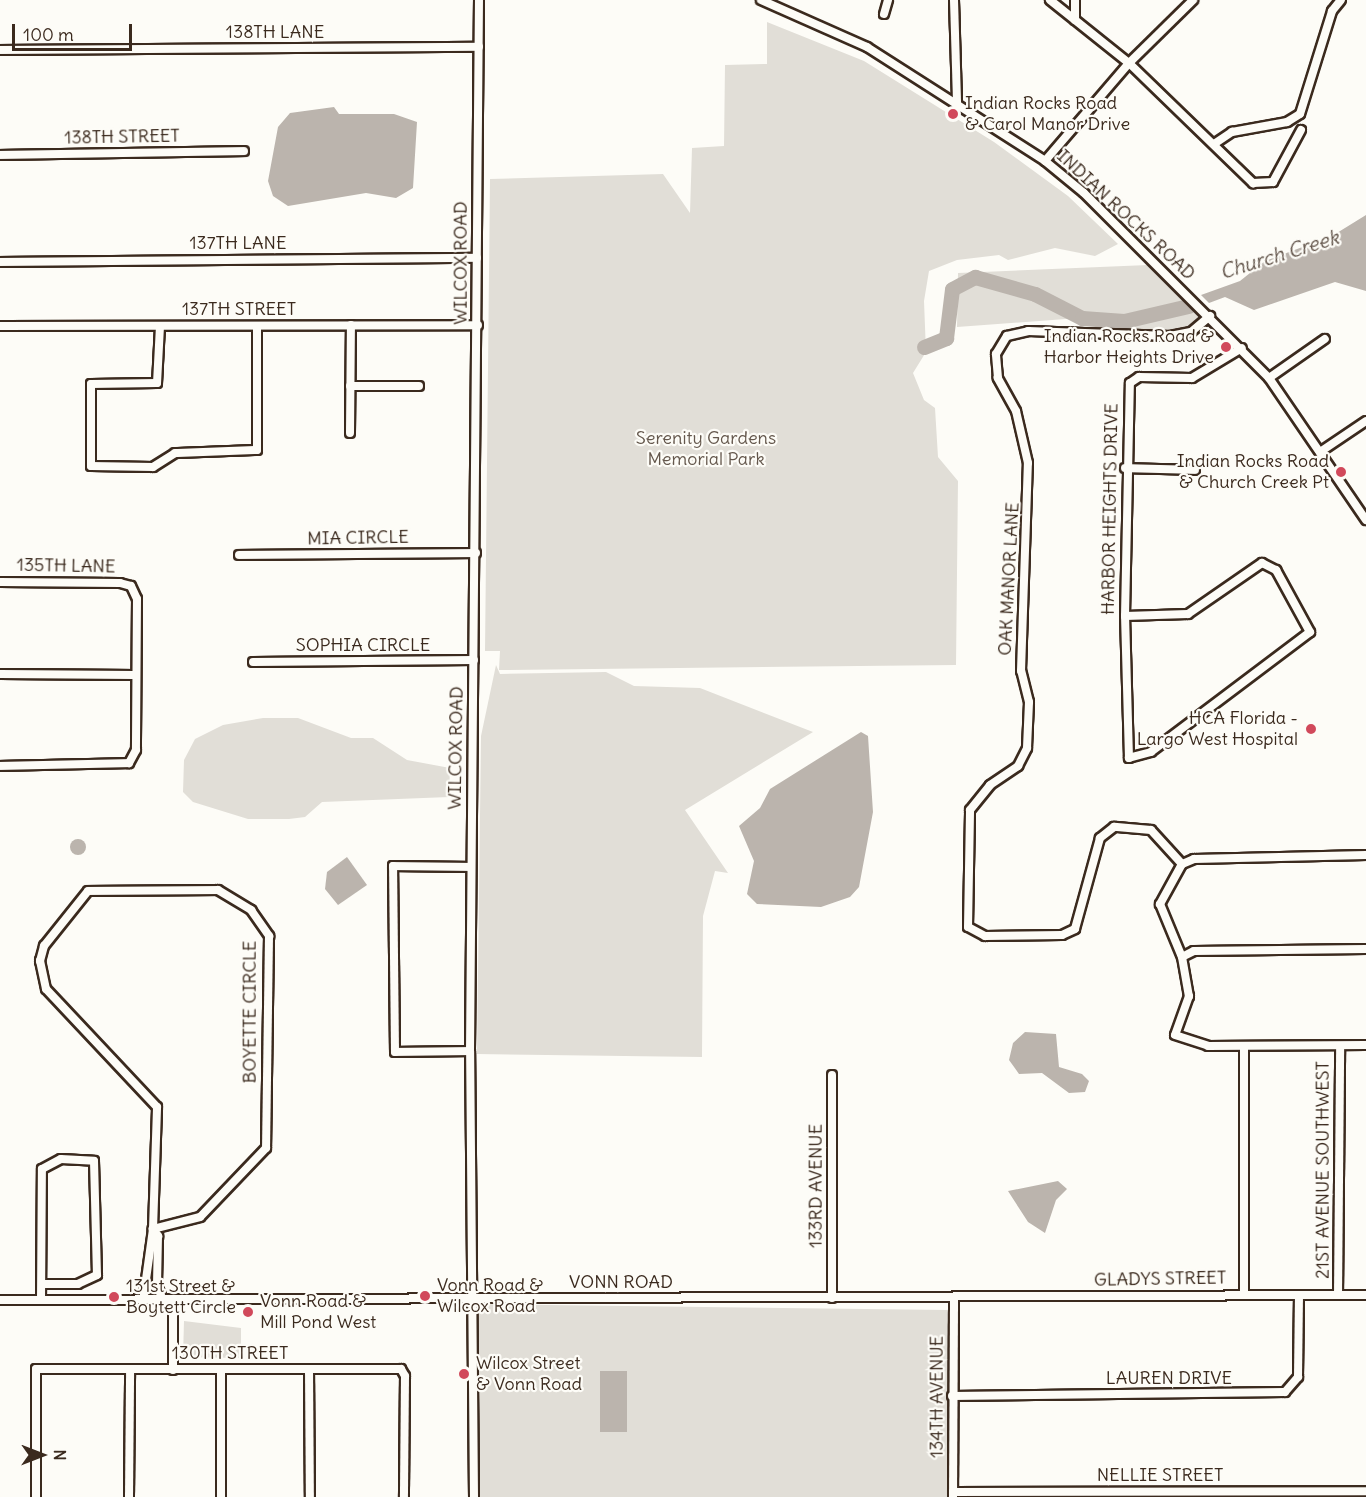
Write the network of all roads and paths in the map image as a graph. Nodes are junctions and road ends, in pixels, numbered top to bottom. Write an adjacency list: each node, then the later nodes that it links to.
1 (479, 0): 11 (street, WILCOX ROAD)
2 (761, 0): 14 (street, INDIAN ROCKS ROAD)
3 (888, 0): 9 (street)
4 (954, 0): 14 (street)
5 (1050, 0): 10 (street)
6 (1075, 0): 10 (street)
7 (1193, 0): 13 (street)
8 (1341, 0): 16 (street)
9 (884, 14)
10 (1076, 20): 13 (street)
11 (479, 47): 12 (street, 138TH LANE); 20 (street, WILCOX ROAD)
12 (0, 50)
13 (1129, 63): 16 (street); 19 (street)
14 (957, 104): 19 (street, INDIAN ROCKS ROAD)
15 (1301, 130): 16 (street)
16 (1214, 144)
17 (244, 152): 18 (street, 138TH STREET)
18 (0, 155)
19 (1045, 162): 22 (street, INDIAN ROCKS ROAD)
20 (477, 258): 21 (street, 137TH LANE); 24 (street, WILCOX ROAD)
21 (0, 262)
22 (1210, 316): 29 (street, INDIAN ROCKS ROAD); 49 (street, OAK MANOR LANE)
23 (351, 325): 24 (street, 137TH STREET); 27 (street, 137TH STREET); 32 (street)
24 (478, 325): 39 (street, WILCOX ROAD)
25 (0, 326): 26 (street, 137TH STREET)
26 (160, 326): 27 (street, 137TH STREET); 27 (street)
27 (257, 326)
28 (1325, 339): 30 (street)
29 (1242, 348): 30 (street, INDIAN ROCKS ROAD); 36 (street, HARBOR HEIGHTS DRIVE)
30 (1269, 378): 35 (street, INDIAN ROCKS ROAD)
31 (419, 386): 32 (street)
32 (350, 387): 34 (street)
33 (1366, 421): 35 (street)
34 (350, 433)
35 (1320, 452): 38 (street, INDIAN ROCKS ROAD)
36 (1125, 468): 37 (street); 42 (street, HARBOR HEIGHTS DRIVE)
37 (1195, 470)
38 (1366, 520)
39 (476, 553): 40 (street, MIA CIRCLE); 43 (street, WILCOX ROAD)
40 (239, 555)
41 (0, 582): 46 (street, 135TH LANE)
42 (1125, 616): 42 (street, HARBOR HEIGHTS DRIVE)
43 (474, 660): 44 (street, SOPHIA CIRCLE); 50 (street, WILCOX ROAD)
44 (253, 662)
45 (0, 674): 46 (street)
46 (135, 675): 47 (street)
47 (0, 766)
48 (1366, 855): 49 (street)
49 (1182, 864): 52 (street)
50 (471, 867): 56 (street, WILCOX ROAD); 56 (street)
51 (1366, 949): 52 (street)
52 (1182, 957): 54 (street)
53 (1366, 1045): 55 (street)
54 (1244, 1046): 55 (street); 60 (street)
55 (1340, 1046): 61 (street, 21ST AVENUE SOUTHWEST)
56 (470, 1051): 66 (street, WILCOX ROAD)
57 (832, 1075): 64 (street, 133RD AVENUE)
58 (153, 1229): 58 (street, BOYETTE CIRCLE); 69 (street, BOYETTE CIRCLE); 70 (street, BOYETTE CIRCLE)
59 (42, 1284): 59 (street); 68 (street)
60 (1244, 1295): 63 (street, GLADYS STREET); 65 (street, GLADYS STREET)
61 (1338, 1295): 62 (street, GLADYS STREET); 63 (street, GLADYS STREET)
62 (1366, 1295)
63 (1299, 1296): 76 (street, LAUREN DRIVE)
64 (832, 1298): 65 (street, VONN ROAD); 66 (street, VONN ROAD)
65 (954, 1298): 76 (street, 134TH AVENUE)
66 (474, 1299): 71 (street, VONN ROAD); 84 (street, WILCOX ROAD)
67 (0, 1300): 68 (street, VONN ROAD)
68 (41, 1300): 69 (street, VONN ROAD)
69 (143, 1301): 70 (street, VONN ROAD)
70 (163, 1301): 71 (street, VONN ROAD)
71 (173, 1301): 73 (street)
72 (130, 1370): 73 (street, 130TH STREET); 79 (street, 130TH STREET); 80 (street)
73 (172, 1370): 74 (street, 130TH STREET)
74 (221, 1370): 75 (street, 130TH STREET); 81 (street)
75 (309, 1370): 82 (street); 83 (street, 130TH STREET)
76 (952, 1396): 78 (street, 134TH AVENUE)
77 (1366, 1491): 78 (street, NELLIE STREET)
78 (953, 1495)
79 (36, 1497)
80 (129, 1497)
81 (221, 1497)
82 (310, 1497)
83 (404, 1497)
84 (474, 1497)

